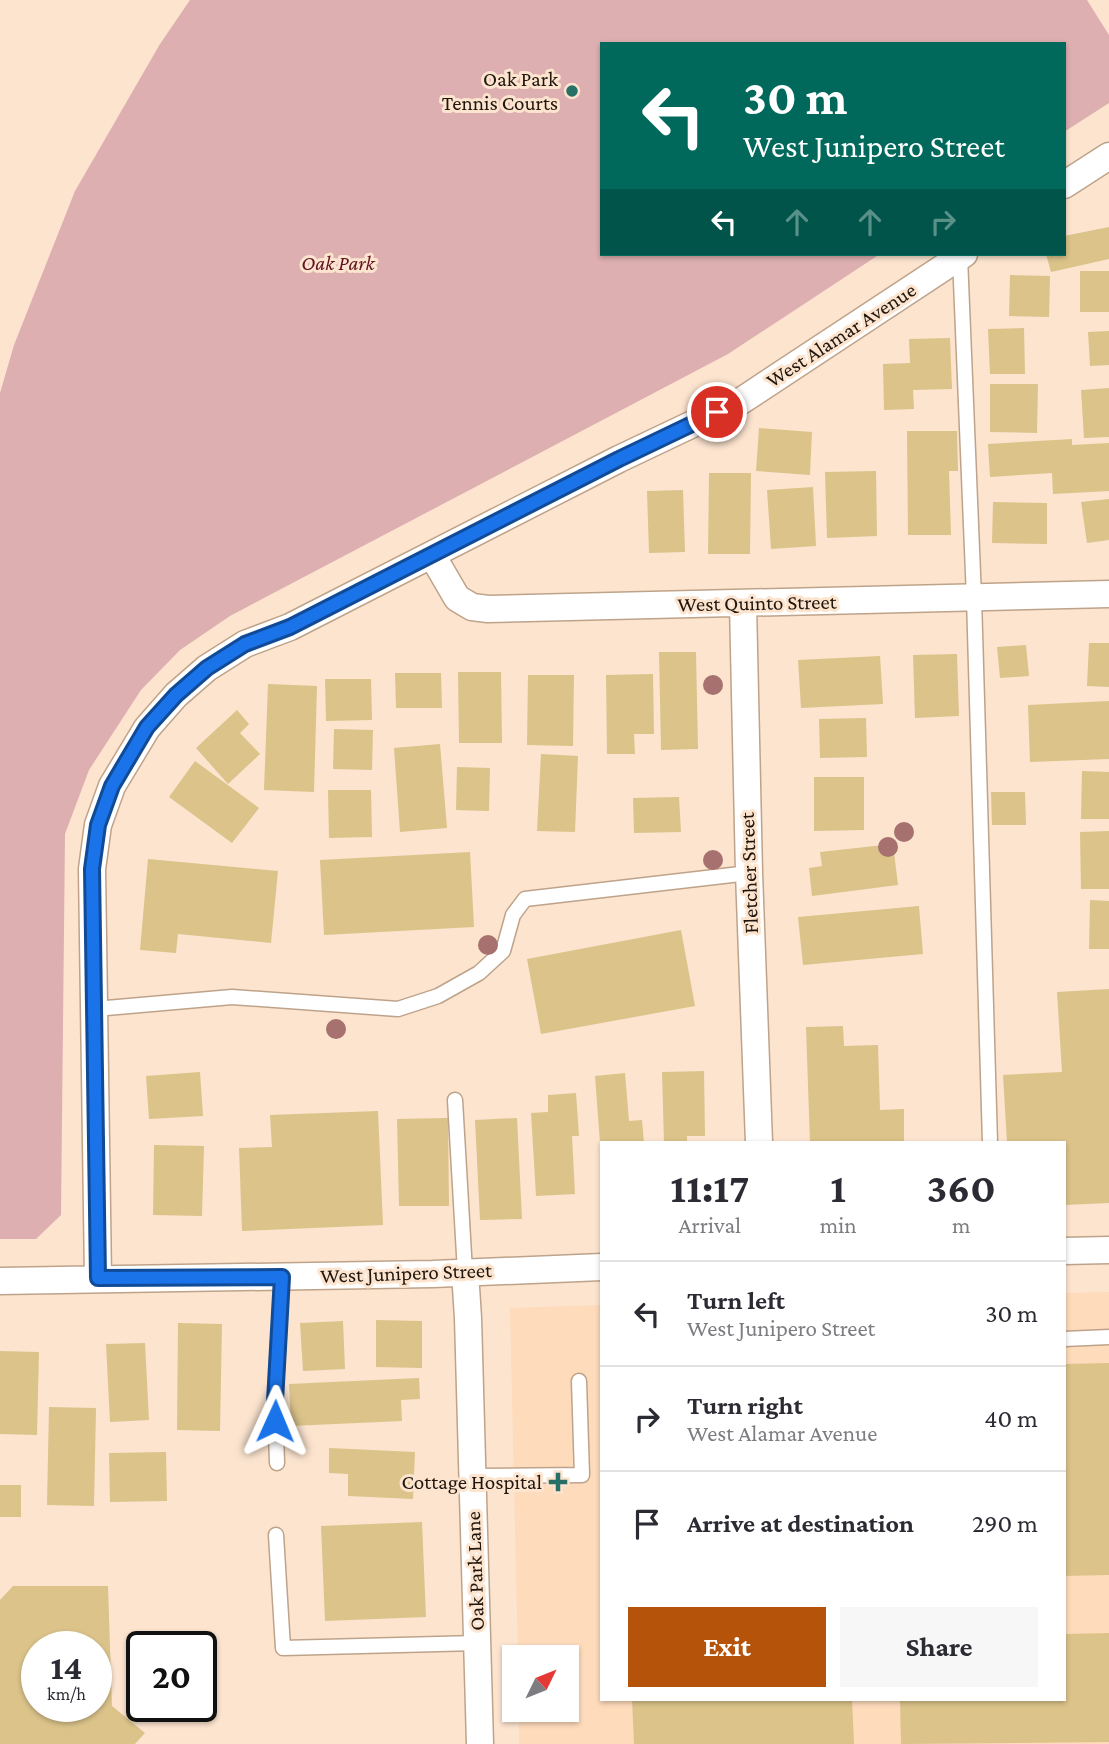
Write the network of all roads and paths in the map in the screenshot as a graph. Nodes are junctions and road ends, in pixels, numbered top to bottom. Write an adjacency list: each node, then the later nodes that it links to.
1 (1109, 156): 2 (street)
2 (1066, 184)
3 (960, 256): 5 (street, West Alamar Avenue)
4 (962, 256): 7 (lane)
5 (432, 555): 8 (street, West Quinto Street); 10 (street, West Alamar Avenue)
6 (1109, 594): 7 (street, West Quinto Street)
7 (974, 598): 8 (street, West Quinto Street); 13 (lane)
8 (743, 604): 9 (street, Fletcher Street)
9 (749, 873): 10 (lane); 12 (street, Fletcher Street)
10 (94, 1009): 19 (street, West Alamar Avenue)
11 (455, 1100): 17 (lane)
12 (759, 1141)
13 (990, 1141)
14 (1109, 1250): 15 (street)
15 (1066, 1251)
16 (600, 1266): 17 (street, West Junipero Street)
17 (465, 1272): 18 (street, West Junipero Street); 25 (street, Oak Park Lane)
18 (282, 1277): 19 (street, West Junipero Street); 24 (lane)
19 (98, 1278): 20 (street, West Junipero Street)
20 (0, 1281)
21 (1109, 1337): 22 (lane)
22 (1066, 1339)
23 (579, 1381): 25 (lane)
24 (277, 1463)
25 (472, 1476): 27 (street, Oak Park Lane)
26 (276, 1535): 27 (lane)
27 (477, 1643): 28 (street, Oak Park Lane)
28 (480, 1744)

